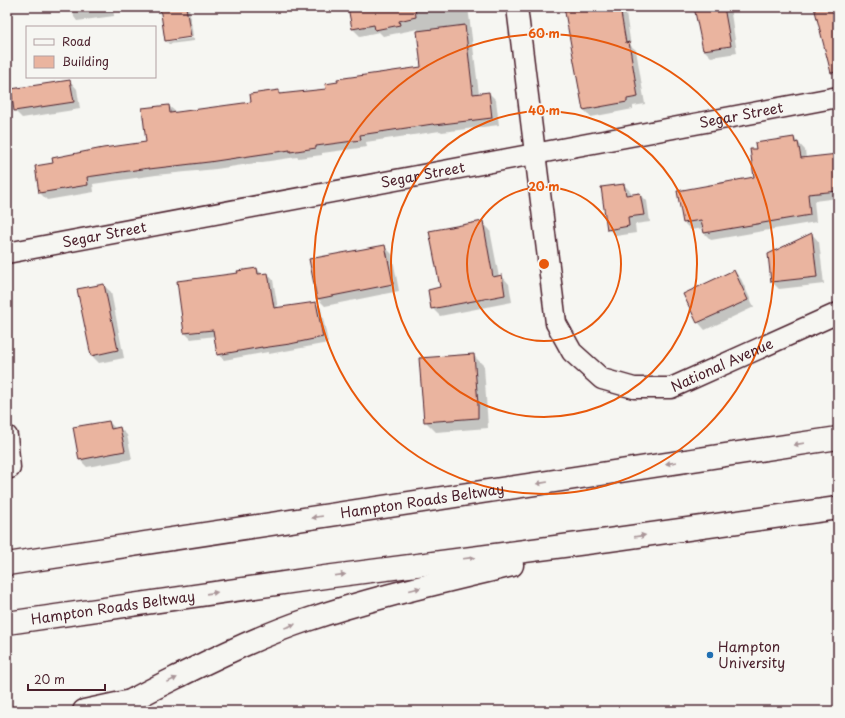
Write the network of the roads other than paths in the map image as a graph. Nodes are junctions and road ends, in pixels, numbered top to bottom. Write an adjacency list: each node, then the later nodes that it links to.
1 (517, 7): 3 (street)
2 (838, 97): 3 (street, Segar Street)
3 (535, 155): 4 (street, Segar Street); 5 (street, National Avenue)
4 (7, 253)
5 (838, 313)
6 (7, 436): 8 (street)
7 (838, 438): 11 (highway, Hampton Roads Beltway, one-way to 11)
8 (10, 468)
9 (838, 508): 10 (highway, Hampton Roads Beltway, one-way to 9)
10 (609, 540): 12 (highway, Hampton Roads Beltway, one-way to 10); 13 (highway, one-way to 10)
11 (7, 564)
12 (7, 624)
13 (120, 706): 14 (highway)
14 (84, 711)

